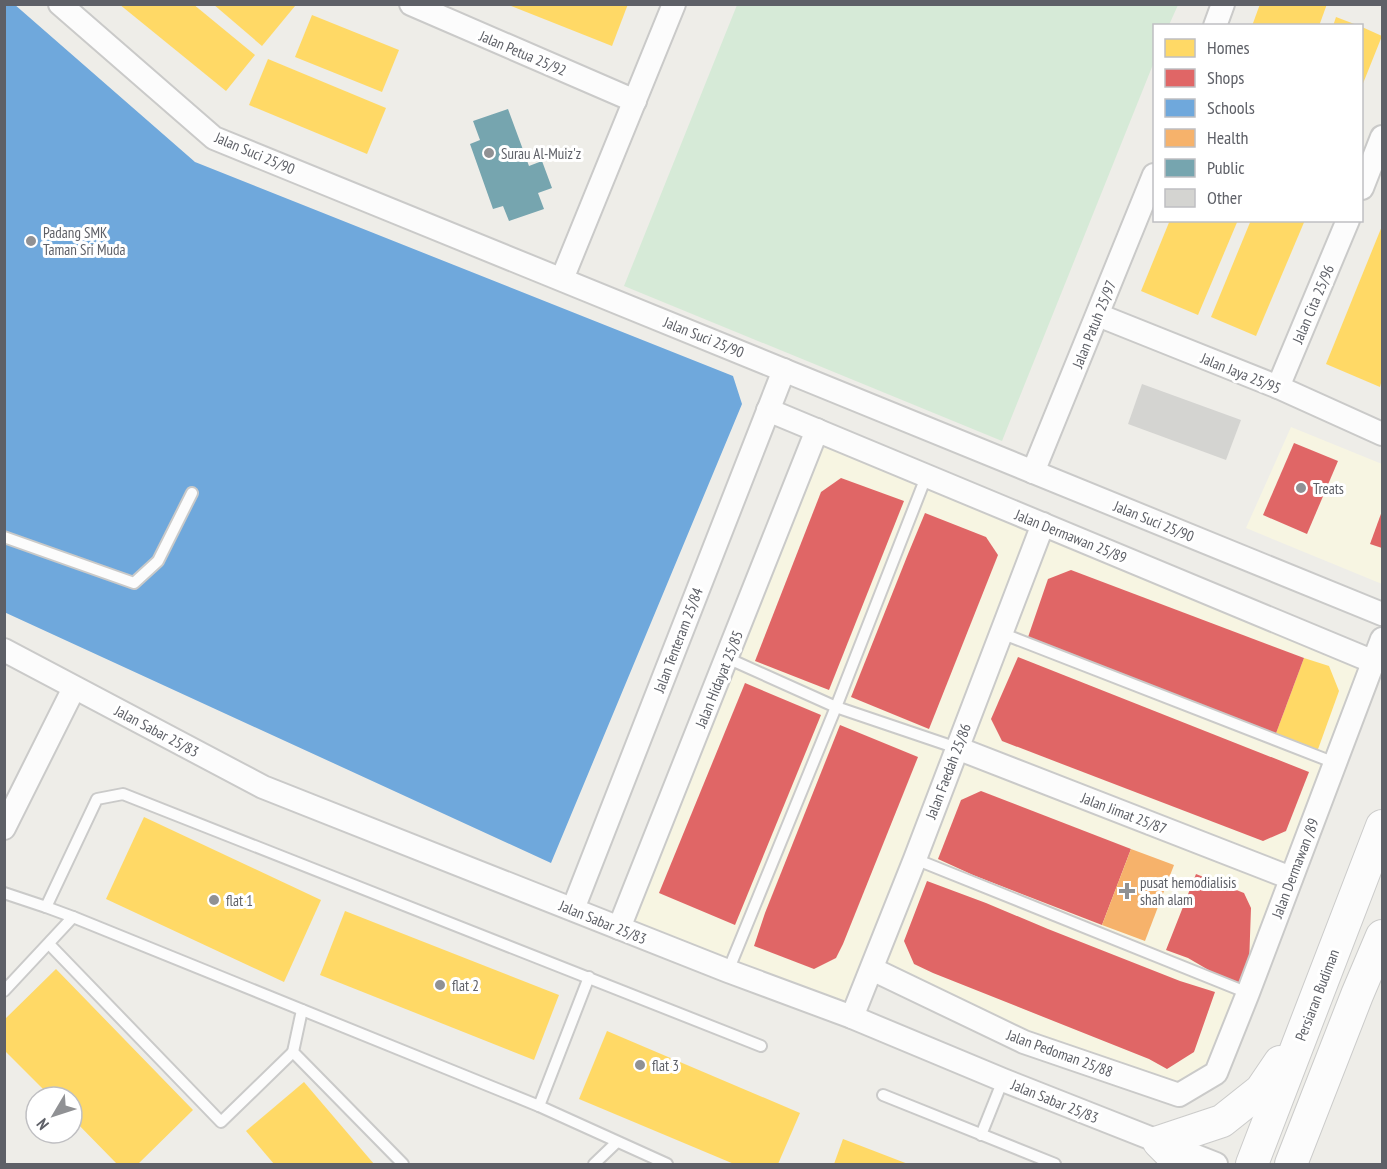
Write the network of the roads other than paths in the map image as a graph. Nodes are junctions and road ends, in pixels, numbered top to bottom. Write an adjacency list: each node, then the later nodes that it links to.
1 (411, 4): 6 (street, Jalan Petua 25/92)
2 (674, 4): 6 (street)
3 (1223, 4): 5 (street)
4 (68, 7): 11 (street, Jalan Suci 25/90)
5 (1216, 24)
6 (635, 101): 11 (street)
7 (1383, 138): 9 (street)
8 (1153, 181): 12 (street, Jalan Patuh 25/97)
9 (1363, 186)
10 (1347, 222): 14 (street, Jalan Cita 25/96)
11 (562, 279): 13 (street, Jalan Suci 25/90)
12 (1098, 315): 14 (street, Jalan Jaya 25/95); 18 (street, Jalan Patuh 25/97)
13 (784, 370): 15 (street, Jalan Tenteram 25/84); 18 (street, Jalan Suci 25/90)
14 (1278, 387): 17 (street, Jalan Jaya 25/95)
15 (768, 410): 16 (street, Jalan Dermawan 25/89); 39 (street, Jalan Tenteram 25/84)
16 (817, 430): 19 (street, Jalan Dermawan 25/89); 27 (street, Jalan Hidayat 25/85)
17 (1383, 434)
18 (1033, 472): 23 (street, Jalan Suci 25/90)
19 (926, 477): 21 (street, Jalan Dermawan 25/89); 30 (lane)
20 (192, 494): 22 (lane)
21 (1043, 524): 24 (street, Jalan Faedah 25/86); 28 (street, Jalan Dermawan 25/89)
22 (4, 537)
23 (1383, 614)
24 (1001, 633): 31 (street, Jalan Faedah 25/86); 32 (lane)
25 (1383, 639): 28 (street, Jalan Dermawan /89)
26 (4, 650): 29 (street, Jalan Sabar 25/83)
27 (727, 658): 30 (lane); 41 (street, Jalan Hidayat 25/85)
28 (1374, 662): 32 (street, Jalan Dermawan /89)
29 (74, 688): 34 (street); 39 (street, Jalan Sabar 25/83)
30 (836, 708): 31 (lane); 45 (lane)
31 (957, 748): 35 (street, Jalan Faedah 25/86); 36 (street, Jalan Jimat 25/87)
32 (1335, 763): 36 (street, Jalan Dermawan /89)
33 (1383, 826): 52 (main road, Persiaran Budiman)
34 (4, 828)
35 (915, 859): 44 (street, Jalan Faedah 25/86); 48 (lane)
36 (1291, 878): 48 (street, Jalan Dermawan /89)
37 (4, 893): 38 (lane)
38 (46, 907): 40 (lane); 46 (lane)
39 (573, 909): 41 (street, Jalan Sabar 25/83)
40 (74, 917): 43 (lane); 50 (lane)
41 (619, 928): 45 (street, Jalan Sabar 25/83)
42 (1383, 936): 49 (main road)
43 (49, 944): 47 (lane); 54 (lane)
44 (872, 969): 51 (street, Jalan Faedah 25/86); 55 (street, Jalan Pedoman 25/88)
45 (728, 971): 51 (street, Jalan Sabar 25/83)
46 (589, 977): 53 (lane); 58 (lane)
47 (4, 991)
48 (1248, 993): 55 (street, Jalan Dermawan /89)
49 (1357, 995): 69 (main road); 70 (main road)
50 (302, 1010): 54 (lane); 58 (lane)
51 (852, 1017): 56 (street, Jalan Sabar 25/83)
52 (1306, 1022): 61 (main road); 68 (main road, Persiaran Budiman)
53 (761, 1046)
54 (293, 1052): 63 (lane)
55 (1216, 1073)
56 (1003, 1080): 59 (lane); 61 (street, Jalan Sabar 25/83)
57 (883, 1095): 59 (lane)
58 (539, 1106): 60 (lane)
59 (981, 1135): 65 (lane)
60 (617, 1142): 62 (lane); 64 (lane)
61 (1159, 1142): 66 (main road); 67 (street, Jalan Sabar 25/83)
62 (599, 1163)
63 (403, 1164)
64 (667, 1164)
65 (1055, 1164)
66 (1181, 1164)
67 (1216, 1164)
68 (1252, 1164)
69 (1274, 1164)
70 (1291, 1164)

